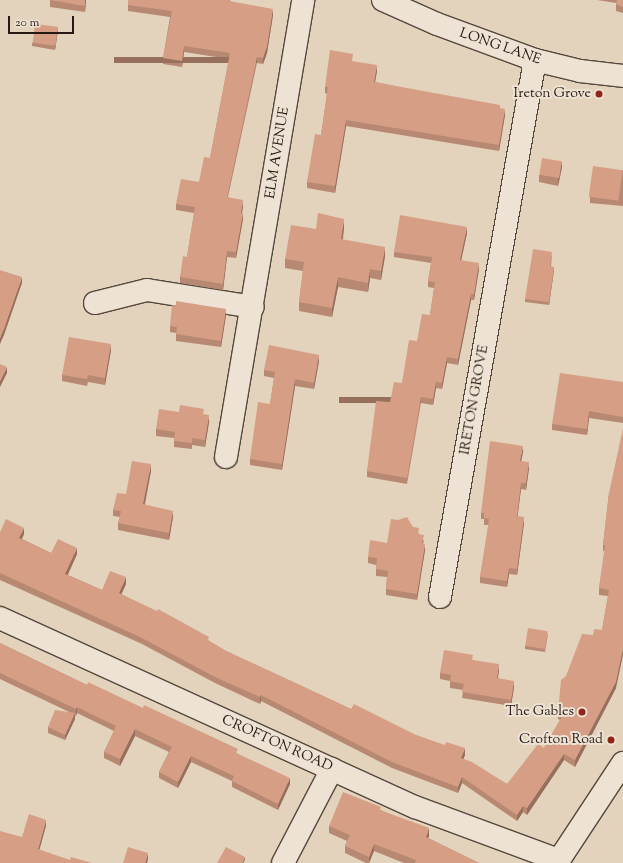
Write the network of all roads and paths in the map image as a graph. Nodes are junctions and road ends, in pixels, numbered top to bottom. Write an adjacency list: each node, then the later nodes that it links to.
1 (303, 0): 6 (street, ELM AVENUE)
2 (383, 0): 3 (street, LONG LANE)
3 (535, 60): 4 (street, LONG LANE); 8 (street, IRETON GROVE)
4 (623, 76)
5 (95, 303): 6 (street)
6 (253, 307): 7 (street, ELM AVENUE)
7 (226, 457)
8 (440, 598)
9 (0, 618): 11 (street, CROFTON ROAD)
10 (623, 763): 12 (street)
11 (332, 769): 12 (street, CROFTON ROAD); 13 (street)
12 (557, 862)
13 (283, 863)

